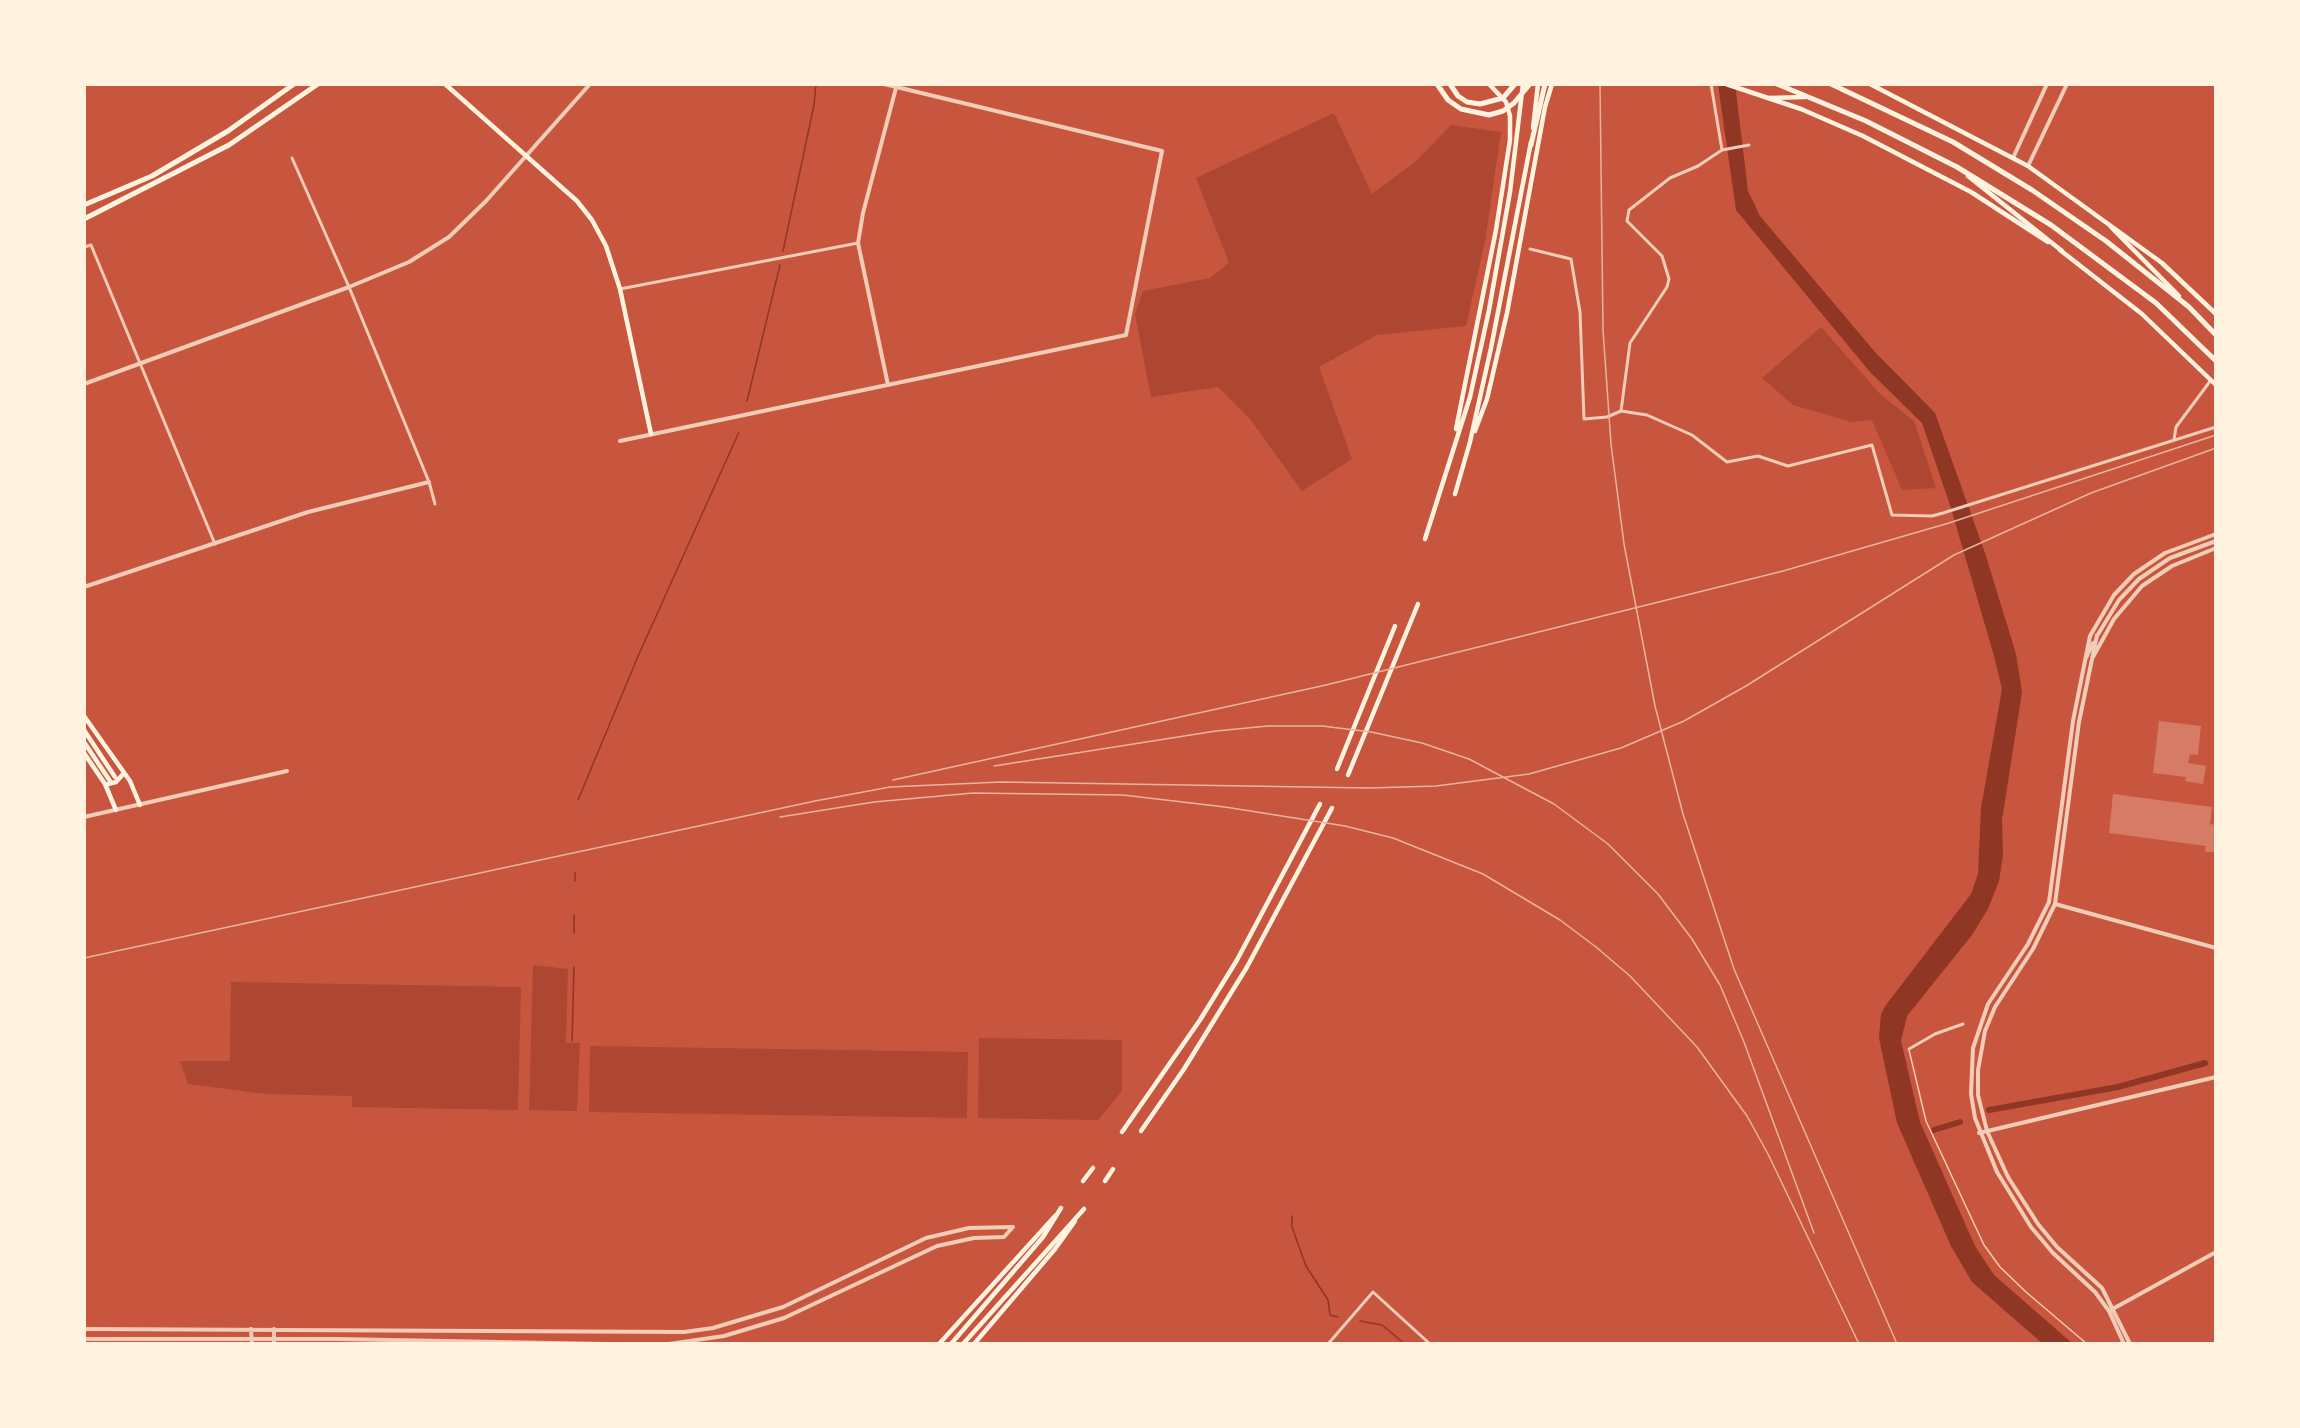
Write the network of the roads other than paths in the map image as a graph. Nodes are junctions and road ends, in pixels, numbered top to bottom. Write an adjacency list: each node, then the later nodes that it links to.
1 (294, 84): 33 (highway)
2 (318, 84): 34 (highway)
3 (445, 84): 28 (main road)
4 (590, 84): 28 (street)
5 (884, 84): 22 (street)
6 (1437, 84): 11 (highway)
7 (1450, 84): 9 (highway)
8 (1489, 84): 54 (main road)
9 (1515, 84)
10 (1523, 84): 54 (main road)
11 (1530, 84)
12 (1538, 84): 25 (main road)
13 (1545, 84): 25 (highway)
14 (1552, 84): 57 (main road)
15 (1711, 84): 27 (street)
16 (1726, 84): 24 (main road)
17 (1777, 84): 23 (highway)
18 (1831, 84): 42 (highway)
19 (1870, 84): 30 (main road)
20 (2047, 84): 30 (street)
21 (2067, 84): 31 (street)
22 (896, 86): 36 (street); 50 (street)
23 (1810, 97): 24 (main road); 32 (highway)
24 (1769, 98): 39 (main road)
25 (1531, 145): 57 (main road)
26 (1749, 146): 27 (street)
27 (1722, 150): 51 (street)
28 (526, 156): 40 (street); 41 (main road)
29 (292, 158): 40 (street)
30 (2013, 158): 31 (main road)
31 (2028, 166): 35 (main road)
32 (1957, 167): 39 (main road); 45 (highway)
33 (84, 206)
34 (84, 219)
35 (2111, 227): 42 (main road); 43 (main road)
36 (858, 243): 41 (street); 50 (street)
37 (84, 247): 46 (street)
38 (1530, 249): 51 (street)
39 (2062, 251): 47 (main road)
40 (349, 287): 46 (street); 58 (street)
41 (620, 289): 53 (main road)
42 (2189, 307): 44 (highway)
43 (2216, 314)
44 (2216, 335)
45 (2216, 361)
46 (139, 363): 48 (street); 64 (street)
47 (2211, 380): 49 (main road); 55 (street)
48 (84, 384)
49 (2216, 385)
50 (888, 386): 53 (street)
51 (1621, 411): 55 (street)
52 (2216, 427): 55 (street)
53 (651, 434): 56 (street)
54 (1455, 439): 62 (main road)
55 (2174, 440)
56 (620, 441)
57 (1470, 442): 59 (main road)
58 (429, 482): 60 (street); 64 (street)
59 (1455, 494)
60 (435, 504)
61 (2216, 534): 70 (street)
62 (1425, 539)
63 (2216, 541): 69 (street)
64 (215, 544): 66 (street)
65 (2216, 548): 71 (street)
66 (84, 587)
67 (1418, 604): 79 (main road)
68 (1395, 626): 76 (main road)
69 (2097, 635): 70 (street); 71 (street)
70 (2083, 664): 87 (street)
71 (2089, 666): 88 (street)
72 (84, 716): 78 (main road)
73 (84, 730): 80 (main road)
74 (84, 742): 81 (main road)
75 (84, 753): 81 (main road)
76 (1337, 769)
77 (287, 771): 83 (street)
78 (124, 773): 81 (main road); 83 (main road)
79 (1348, 775)
80 (115, 777)
81 (107, 783): 85 (main road)
82 (1320, 804): 95 (main road)
83 (140, 805): 85 (street)
84 (1332, 808): 93 (main road)
85 (116, 810): 86 (street)
86 (84, 818)
87 (2049, 902): 88 (street); 96 (street)
88 (2055, 904): 89 (street); 94 (street)
89 (2216, 948)
90 (1963, 1024): 91 (street)
91 (1909, 1049): 122 (lane)
92 (2216, 1077): 94 (street)
93 (1141, 1131)
94 (1987, 1131): 96 (street); 106 (street)
95 (1122, 1132)
96 (1979, 1133): 107 (street)
97 (1093, 1168): 99 (main road)
98 (1113, 1169): 100 (main road)
99 (1083, 1181)
100 (1105, 1181)
101 (1061, 1208): 103 (main road)
102 (1084, 1209): 104 (main road)
103 (1055, 1216): 116 (main road); 117 (main road)
104 (1077, 1219): 118 (main road); 119 (main road)
105 (2216, 1252): 106 (street)
106 (2114, 1308): 107 (street); 124 (street)
107 (2109, 1311): 123 (street)
108 (84, 1329): 109 (street)
109 (251, 1329): 110 (street); 112 (street)
110 (274, 1329): 113 (street); 115 (street)
111 (84, 1339): 112 (street)
112 (252, 1342): 113 (street)
113 (274, 1342): 114 (street)
114 (606, 1344)
115 (669, 1344)
116 (939, 1344)
117 (951, 1344)
118 (963, 1344)
119 (974, 1344)
120 (1328, 1344): 121 (street)
121 (1430, 1344)
122 (2087, 1344)
123 (2124, 1344)
124 (2130, 1344)

